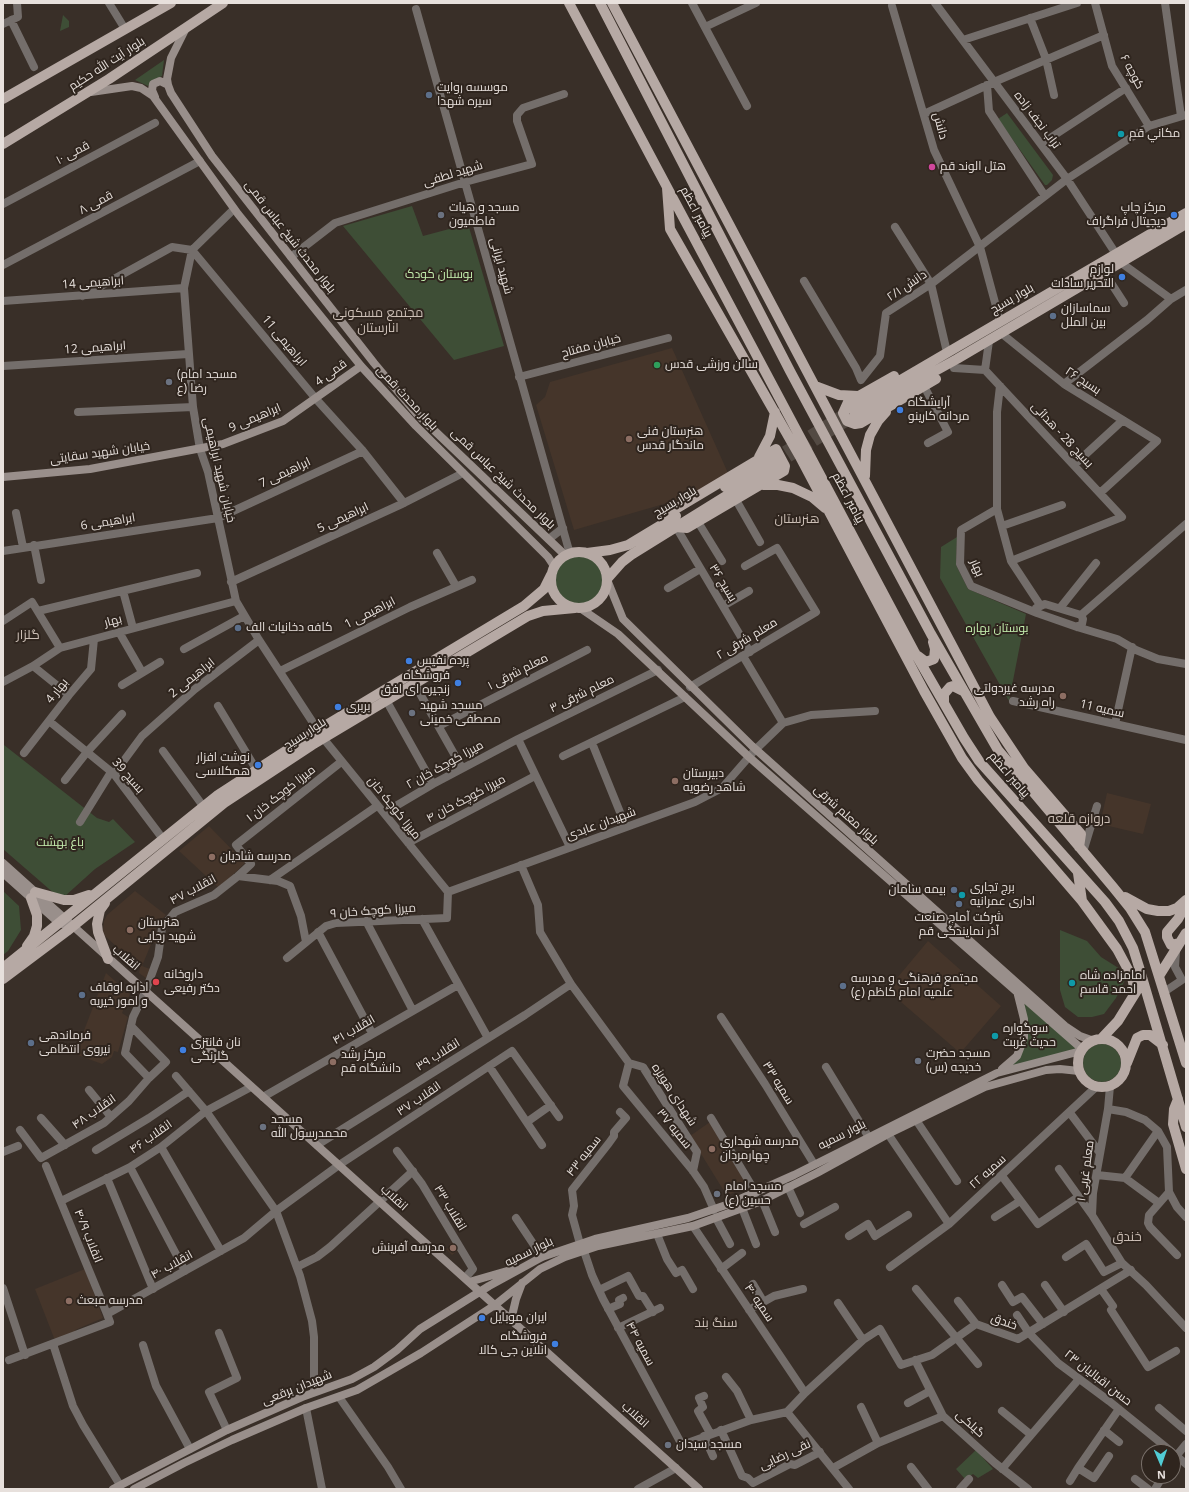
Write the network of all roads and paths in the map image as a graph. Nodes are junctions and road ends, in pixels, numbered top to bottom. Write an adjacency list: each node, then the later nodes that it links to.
1 (17, 3): 18 (street)
2 (110, 3): 21 (street)
3 (171, 3): 21 (main road, بلوار آیت الله حکیم)
4 (223, 3): 22 (main road, بلوار آیت الله حکیم)
5 (569, 3): 46 (main road, پیامبر اعظم)
6 (612, 3): 16 (main road)
7 (692, 3): 20 (street)
8 (756, 3): 20 (street)
9 (935, 3): 24 (street, تراب نجف زاده)
10 (1077, 3): 17 (street)
11 (1095, 3): 23 (street, کوچه ۶)
12 (1165, 3): 37 (street)
13 (892, 6): 36 (street, دانش)
14 (602, 7): 16 (main road); 43 (main road, پیامبر اعظم)
15 (416, 9): 45 (street, شهید ایرانی)
16 (618, 14): 47 (main road)
17 (1030, 18): 24 (street); 25 (street)
18 (11, 20): 19 (street); 26 (street)
19 (3, 24)
20 (705, 27): 35 (street)
21 (125, 30): 34 (main road, بلوار آیت الله حکیم)
22 (185, 30): 28 (main road); 30 (main road, بلوار آیت الله حکیم)
23 (1104, 35): 25 (street); 29 (street, کوچه ۶)
24 (963, 40): 27 (street, تراب نجف زاده)
25 (1046, 59): 27 (street); 32 (street)
26 (34, 66)
27 (991, 83): 36 (street); 41 (street, تراب نجف زاده); 48 (street)
28 (168, 85): 33 (main road); 56 (main road, بلوار محدث شیخ عباس قمی)
29 (1126, 88): 39 (street, کوچه ۶); 41 (street)
30 (87, 93): 33 (main road, بلوار محدث شیخ عباس قمی); 40 (main road, بلوار آیت الله حکیم)
31 (564, 94): 45 (street, شهید لطفی)
32 (1054, 95)
33 (155, 97): 42 (main road, بلوار محدث شیخ عباس قمی)
34 (3, 99)
35 (747, 106)
36 (924, 114): 54 (street, دانش)
37 (1184, 116): 39 (street, دانش ۲/۱)
38 (155, 123): 49 (street, قمی ۱۰)
39 (1149, 126): 44 (street, دانش ۲/۱)
40 (5, 143)
41 (1041, 144): 44 (street, تراب نجف زاده)
42 (200, 161): 50 (main road, بلوار محدث شیخ عباس قمی); 58 (street, قمی ۸)
43 (688, 177): 47 (main road); 150 (main road, پیامبر اعظم)
44 (1066, 179): 48 (street, دانش ۲/۱); 57 (street, تراب نجف زاده)
45 (465, 182): 56 (street, شهید لطفی); 78 (street, شهید ایرانی)
46 (666, 184): 88 (main road); 90 (main road, پیامبر اعظم)
47 (715, 195): 80 (main road)
48 (1045, 196): 54 (street, دانش ۲/۱)
49 (3, 204)
50 (234, 209): 55 (street); 76 (main road, بلوار محدث شیخ عباس قمی)
51 (1186, 213): 57 (main road, بلوار بسیج)
52 (1186, 224): 57 (main road, بلوار بسیج)
53 (895, 227): 61 (street)
54 (980, 247): 61 (street, دانش ۲/۱); 68 (street, دانش)
55 (192, 250): 62 (street, خیابان شهید ابراهیمی); 64 (street); 84 (street, ابراهیمی 11)
56 (291, 256): 114 (main road, بلوار محدث شیخ عباس قمی)
57 (1118, 258): 59 (main road, بلوار بسیج); 65 (street); 68 (main road, بلوار بسیج)
58 (3, 265)
59 (1104, 272): 67 (street); 69 (main road, بلوار بسیج)
60 (804, 281): 61 (street, دانش ۲/۱)
61 (931, 284): 72 (street)
62 (184, 288): 64 (street, ابراهیمی 14); 73 (street, خیابان شهید ابراهیمی)
63 (1186, 290): 65 (street)
64 (83, 296): 66 (street, ابراهیمی 14)
65 (1171, 299): 79 (street)
66 (3, 301)
67 (1124, 303)
68 (1000, 321): 72 (main road, بلوار بسیج)
69 (1001, 333): 71 (main road, بلوار بسیج); 79 (street, بسیج ۲۶)
70 (668, 338): 78 (street, خیابان مفتاح)
71 (988, 340): 74 (main road, بلوار بسیج); 77 (street)
72 (949, 348): 74 (main road, بلوار بسیج); 83 (main road)
73 (188, 354): 75 (street, ابراهیمی 12); 86 (street, خیابان شهید ابراهیمی)
74 (955, 364): 77 (street); 81 (main road)
75 (3, 366)
76 (361, 366): 84 (main road, قمی 4); 97 (main road, بلوار محدث قمی)
77 (985, 370): 82 (street, بسیج 28 - هدائی)
78 (519, 377): 113 (street, شهید ایرانی)
79 (1064, 384): 89 (street, بسیج ۲۶)
80 (815, 386): 83 (main road); 99 (main road)
81 (924, 386): 85 (main road); 91 (street)
82 (1000, 386): 96 (street, بسیج 28 - هدائی); 105 (street)
83 (860, 396): 85 (main road)
84 (316, 399): 92 (main road, ابراهیمی 9); 93 (street, ابراهیمی 11)
85 (891, 405): 99 (main road)
86 (193, 407): 87 (street); 92 (street, خیابان شهید ابراهیمی)
87 (78, 412)
88 (775, 412): 90 (main road); 94 (main road)
89 (1123, 420): 96 (street); 101 (street, بسیج ۲۶)
90 (795, 437): 107 (main road); 157 (main road, پیامبر اعظم)
91 (928, 443)
92 (200, 449): 98 (main road, خیابان شهید سقایتی); 108 (street, خیابان شهید ابراهیمی)
93 (363, 451): 103 (street, ابراهیمی 11); 108 (street, ابراهیمی 7)
94 (758, 459): 100 (main road); 110 (main road)
95 (774, 462): 110 (main road, بلوار بسیج)
96 (1074, 465): 101 (street, بسیج 28 - هدائی)
97 (463, 473): 103 (street, ابراهیمی 5); 127 (main road, بلوار محدث قمی)
98 (3, 477)
99 (865, 480): 210 (main road)
100 (761, 485): 102 (main road); 107 (main road)
101 (1100, 493): 123 (street, بسیج 28 - هدائی)
102 (736, 500): 109 (main road); 115 (street)
103 (404, 503): 132 (street, ابراهیمی 5)
104 (1062, 506): 112 (street)
105 (997, 509): 112 (street); 143 (street, بهار)
106 (16, 512): 117 (street)
107 (829, 512): 223 (main road)
108 (218, 518): 116 (street, ابراهیمی 6); 132 (street, خیابان شهید ابراهیمی)
109 (698, 522): 110 (main road); 122 (street)
110 (673, 524): 120 (main road, بلوار بسیج); 126 (street, بسیج ۳۶); 131 (main road, بلوار بسیج)
111 (1186, 524): 144 (street)
112 (1002, 526): 123 (street)
113 (563, 528): 114 (street); 121 (street, شهید ایرانی)
114 (548, 539): 121 (main road, بلوار محدث شیخ عباس قمی)
115 (760, 542)
116 (34, 545): 117 (street, ابراهیمی 6); 129 (street)
117 (23, 547): 118 (street, ابراهیمی 6)
118 (3, 551)
119 (437, 553): 133 (street)
120 (587, 553): 121 (main road); 131 (main road)
121 (568, 555): 127 (main road)
122 (722, 561)
123 (1011, 561): 138 (street)
124 (1096, 562): 141 (street)
125 (745, 566): 158 (street, معلم شرقی ۲)
126 (700, 569): 134 (street); 139 (street, بسیج ۳۶)
127 (553, 570): 140 (main road); 182 (main road, بلوار بسیج)
128 (197, 573): 135 (street)
129 (41, 580)
130 (472, 580): 133 (street, ابراهیمی 1)
131 (607, 580): 140 (main road); 168 (main road, بلوار معلم شرقی)
132 (231, 582): 137 (street, خیابان شهید ابراهیمی)
133 (456, 586): 163 (street, ابراهیمی 1)
134 (668, 588)
135 (123, 591): 142 (street); 148 (street)
136 (749, 591): 139 (street)
137 (236, 601): 145 (street, خیابان شهید ابراهیمی); 148 (street, بهار)
138 (1040, 605): 141 (street); 143 (street)
139 (723, 606): 158 (street, بسیج ۳۶)
140 (577, 608): 162 (main road, بلوار معلم شرقی); 166 (main road, بلوار بسیج)
141 (1060, 608): 144 (street)
142 (38, 611): 146 (street); 154 (street)
143 (1037, 613): 147 (street)
144 (1081, 615): 147 (street)
145 (244, 616): 152 (street, خیابان شهید ابراهیمی); 155 (street)
146 (3, 621)
147 (1077, 627): 153 (street)
148 (133, 628): 149 (street, بهار)
149 (119, 632): 151 (street, بهار); 164 (street)
150 (931, 634): 157 (main road); 169 (main road, پیامبر اعظم)
151 (94, 639): 154 (street, بهار); 170 (street, بهار 4)
152 (259, 640): 163 (street, خیابان شهید ابراهیمی); 196 (street, ابراهیمی 2)
153 (1132, 647): 160 (street); 180 (street)
154 (60, 648): 161 (street, بهار)
155 (184, 650)
156 (587, 650): 181 (street, معلم شرقی ۱)
157 (915, 653): 174 (main road, پیامبر اعظم)
158 (746, 654): 168 (street, معلم شرقی ۲); 179 (street, بسیج ۳۶)
159 (160, 662): 164 (street)
160 (1186, 664)
161 (33, 666): 165 (street, بهار); 170 (street)
162 (658, 670): 171 (main road, بلوار معلم شرقی); 183 (street, معلم شرقی ۳)
163 (280, 671): 182 (street, خیابان شهید ابراهیمی)
164 (142, 672): 167 (street)
165 (3, 682)
166 (414, 683): 172 (main road, بلوار بسیج); 181 (street)
167 (122, 685)
168 (690, 687): 187 (main road, بلوار معلم شرقی)
169 (963, 691): 174 (main road); 210 (main road, پیامبر اعظم)
170 (69, 694): 178 (street, بهار 4)
171 (685, 697): 186 (street); 192 (main road, بلوار معلم شرقی)
172 (386, 700): 182 (main road, بلوار بسیج); 199 (street)
173 (1013, 702): 180 (street, سمیه 11)
174 (944, 703): 214 (main road, پیامبر اعظم)
175 (218, 706): 195 (street)
176 (875, 711): 179 (street)
177 (122, 714): 190 (street)
178 (48, 721): 189 (street, بهار 4); 190 (street, بسیج 39)
179 (783, 723): 187 (street, شهیدان عابدی)
180 (1115, 724): 184 (street, سمیه 11)
181 (439, 726): 194 (street)
182 (325, 732): 185 (main road, بلوار بسیج); 193 (street, میرزا کوچک خان)
183 (518, 739): 194 (street, میرزا کوچک خان ۲); 197 (street)
184 (1186, 740)
185 (310, 741): 195 (main road, بلوار بسیج); 221 (main road, بلوار بسیج)
186 (592, 743): 191 (street); 205 (street)
187 (755, 750): 192 (street, شهیدان عابدی); 254 (main road, بلوار معلم شرقی)
188 (163, 751): 200 (street)
189 (24, 752)
190 (87, 752): 196 (street, بسیج 39); 198 (street)
191 (563, 756)
192 (749, 757): 205 (street, شهیدان عابدی); 248 (main road, بلوار معلم شرقی)
193 (342, 762): 201 (street, میرزا کوچک خان); 208 (street, میرزا کوچک خان ۱)
194 (462, 768): 199 (street, میرزا کوچک خان ۲)
195 (256, 769): 200 (main road, بلوار بسیج)
196 (112, 773): 204 (street, ابراهیمی 2); 206 (street, بسیج 39)
197 (535, 776): 207 (street, میرزا کوچک خان ۴); 209 (street)
198 (65, 780)
199 (433, 784): 203 (street, میرزا کوچک خان ۲)
200 (203, 806): 206 (main road, بلوار بسیج)
201 (377, 806): 203 (street, میرزا کوچک خان); 216 (street)
202 (1098, 806): 210 (street)
203 (384, 813): 207 (street, میرزا کوچک خان)
204 (80, 822)
205 (626, 827): 209 (street, شهیدان عابدی)
206 (163, 839): 218 (main road, بلوار بسیج)
207 (408, 843): 219 (street, میرزا کوچک خان)
208 (236, 846): 215 (street, انقلاب ۴۷)
209 (570, 847): 212 (street, شهیدان عابدی)
210 (1081, 850): 217 (main road, پیامبر اعظم)
211 (3, 863): 220 (main road)
212 (521, 865): 219 (street, شهیدان عابدی); 244 (street, شهدای هویزه)
213 (3, 873): 220 (main road)
214 (1078, 873): 223 (main road); 237 (main road, پیامبر اعظم)
215 (238, 876): 216 (street); 245 (street, انقلاب ۴۷)
216 (270, 880): 231 (street)
217 (1113, 888): 222 (main road); 239 (main road, پیامبر اعظم)
218 (98, 892): 220 (main road); 226 (main road, بلوار بسیج)
219 (448, 892): 225 (street, میرزا کوچک خان ۹)
220 (33, 895): 226 (main road, انقلاب); 234 (main road)
221 (109, 897): 228 (main road, بلوار بسیج); 236 (main road)
222 (1186, 900)
223 (1082, 901): 233 (main road)
224 (1186, 905): 232 (main road)
225 (422, 919): 227 (street, میرزا کوچک خان ۹); 243 (street)
226 (62, 921): 228 (main road, انقلاب); 234 (main road, بلوار بسیج)
227 (366, 921): 229 (street, میرزا کوچک خان ۹); 249 (street)
228 (73, 926): 236 (main road, انقلاب); 241 (main road, بلوار بسیج)
229 (318, 932): 231 (street, میرزا کوچک خان ۹); 252 (street)
230 (1186, 933): 232 (main road)
231 (306, 942): 235 (street, میرزا کوچک خان ۹)
232 (1178, 946): 239 (main road); 242 (street)
233 (1117, 949): 237 (main road); 246 (main road)
234 (20, 957): 238 (main road, بلوار بسیج)
235 (287, 958)
236 (108, 959): 245 (main road, انقلاب)
237 (1139, 967): 240 (main road, پیامبر اعظم)
238 (3, 968)
239 (1159, 976): 247 (main road, پیامبر اعظم)
240 (1143, 978): 246 (main road); 255 (main road, پیامبر اعظم)
241 (3, 979)
242 (1184, 980): 247 (street)
243 (458, 984): 249 (street, انقلاب ۴۱); 253 (street)
244 (572, 984): 253 (street, انقلاب ۳۹); 257 (street, شهدای هویزه)
245 (146, 990): 251 (street); 267 (main road, انقلاب)
246 (1135, 992): 254 (main road)
247 (1164, 992): 258 (main road, پیامبر اعظم)
248 (1018, 995): 256 (main road, بلوار معلم شرقی); 263 (main road)
249 (412, 1009): 252 (street, انقلاب ۴۱)
250 (721, 1017): 298 (street, سمیه ۳۳)
251 (131, 1026): 265 (street); 265 (street, انقلاب ۴۸)
252 (372, 1033): 271 (street, انقلاب ۴۱)
253 (488, 1038): 290 (street, انقلاب ۳۹)
254 (1097, 1040): 256 (main road); 259 (main road)
255 (1164, 1046): 259 (main road); 272 (main road, پیامبر اعظم)
256 (1082, 1050): 262 (main road); 263 (main road, بلوار سمیه)
257 (629, 1063): 305 (street, سمیه ۳۷); 305 (street, شهدای هویزه)
258 (1186, 1063)
259 (1126, 1065): 266 (main road)
260 (489, 1066): 273 (street, انقلاب ۳۷); 283 (street); 299 (street, انقلاب ۳۷)
261 (826, 1067): 288 (street)
262 (1079, 1071): 268 (main road); 282 (main road, بلوار سمیه)
263 (997, 1073): 288 (main road, بلوار سمیه)
264 (176, 1076): 270 (street)
265 (149, 1078): 279 (street, انقلاب ۴۸)
266 (1110, 1086): 268 (main road); 274 (street, معلم غربی ۱)
267 (251, 1087): 271 (main road, انقلاب); 275 (street, انقلاب ۴۶)
268 (1096, 1087): 277 (street, سمیه ۲۲)
269 (89, 1090): 279 (street)
270 (189, 1091): 275 (street); 294 (street)
271 (263, 1097): 290 (main road, انقلاب)
272 (1178, 1099): 284 (main road, پیامبر اعظم); 303 (main road)
273 (551, 1105): 278 (street); 283 (street)
274 (1108, 1109): 286 (street); 297 (street, معلم غربی ۱)
275 (206, 1111): 293 (street, انقلاب ۴۶); 322 (street)
276 (620, 1112): 338 (street, سمیه ۴۳)
277 (1070, 1113): 297 (street); 307 (street, سمیه ۲۲)
278 (559, 1116)
279 (110, 1117): 289 (street, انقلاب ۴۸)
280 (41, 1118): 289 (street)
281 (711, 1118): 313 (street)
282 (916, 1120): 287 (main road, بلوار سمیه); 310 (street)
283 (527, 1122): 291 (street)
284 (1186, 1127)
285 (20, 1130): 289 (street, انقلاب ۴۸)
286 (1158, 1131): 309 (street); 312 (street)
287 (888, 1134): 311 (main road, بلوار سمیه); 331 (street)
288 (868, 1136): 298 (main road, بلوار سمیه)
289 (65, 1145)
290 (317, 1145): 299 (main road, انقلاب)
291 (542, 1145)
292 (18, 1146): 296 (street)
293 (161, 1147): 301 (street, انقلاب ۴۶); 339 (street)
294 (96, 1150)
295 (397, 1151): 304 (street, انقلاب ۳۳)
296 (3, 1152)
297 (1100, 1153): 306 (street, معلم غربی ۱)
298 (814, 1164): 313 (main road, بلوار سمیه)
299 (339, 1165): 318 (main road, انقلاب); 322 (street, انقلاب ۴۰)
300 (46, 1166): 316 (street, انقلاب ۴۰/۹)
301 (130, 1166): 308 (street, انقلاب ۴۶); 350 (street)
302 (1059, 1169): 314 (street)
303 (1186, 1169)
304 (413, 1171): 318 (street); 351 (street, انقلاب ۳۳)
305 (693, 1171): 323 (street, سمیه ۳۷)
306 (1097, 1175): 309 (street); 326 (street, معلم غربی ۱)
307 (1002, 1176): 317 (street); 331 (street, سمیه ۲۲)
308 (106, 1178): 316 (street, انقلاب ۴۶); 359 (street)
309 (1125, 1178): 319 (street)
310 (957, 1181)
311 (788, 1187): 315 (main road, بلوار سمیه); 324 (street)
312 (1168, 1192): 319 (street); 328 (street)
313 (756, 1193): 323 (main road, بلوار سمیه)
314 (1078, 1197): 317 (street); 326 (street)
315 (762, 1200): 321 (main road, بلوار سمیه); 333 (street)
316 (61, 1201): 374 (street, انقلاب ۴۰/۹)
317 (1020, 1201): 327 (street)
318 (380, 1202): 346 (street); 351 (main road, انقلاب)
319 (1159, 1203): 341 (street)
320 (835, 1207): 330 (street)
321 (742, 1208): 323 (main road, بلوار سمیه); 337 (street)
322 (276, 1211): 339 (street, انقلاب ۴۰); 346 (street)
323 (715, 1214): 332 (main road, بلوار سمیه); 336 (street, سمیه ۳۷); 338 (main road, بلوار سمیه)
324 (800, 1214)
325 (908, 1215): 335 (street)
326 (1092, 1215): 344 (street, معلم غربی ۱)
327 (995, 1217)
328 (1186, 1217)
329 (516, 1218): 342 (street)
330 (804, 1224)
331 (948, 1224): 347 (street, سمیه ۲۲)
332 (693, 1226): 334 (main road, بلوار سمیه); 348 (street, سمیه ۴۰)
333 (775, 1232)
334 (657, 1234): 338 (main road, بلوار سمیه); 360 (street)
335 (849, 1236)
336 (730, 1244)
337 (756, 1244)
338 (582, 1247): 342 (main road, بلوار سمیه); 353 (main road, بلوار سمیه); 363 (street, سمیه ۴۴)
339 (221, 1251): 350 (street, انقلاب ۴۰)
340 (742, 1253): 348 (street)
341 (1177, 1255)
342 (542, 1257): 345 (main road, بلوار سمیه)
343 (1066, 1257): 344 (street)
344 (1122, 1263): 349 (street, معلم غربی ۱)
345 (527, 1266): 351 (main road); 352 (main road, بلوار سمیه)
346 (297, 1267): 395 (street)
347 (890, 1267)
348 (721, 1269): 372 (street, سمیه ۴۰)
349 (1131, 1270): 362 (street, خندق); 380 (street, معلم غربی ۱)
350 (185, 1271): 359 (street, انقلاب ۴۰)
351 (467, 1280): 365 (main road, انقلاب)
352 (502, 1280): 364 (main road); 365 (main road, بلوار سمیه)
353 (524, 1280): 364 (main road, بلوار سمیه); 376 (main road)
354 (753, 1284): 367 (street)
355 (1002, 1285): 378 (street)
356 (1044, 1285): 373 (street)
357 (3, 1288): 388 (street)
358 (803, 1288): 367 (street)
359 (153, 1289): 374 (street, انقلاب ۴۰)
360 (693, 1289)
361 (916, 1289): 383 (street)
362 (1102, 1289): 373 (street, خندق); 387 (street)
363 (599, 1290): 371 (street, سمیه ۴۴); 379 (street)
364 (510, 1291): 370 (main road, بلوار سمیه)
365 (480, 1292): 370 (main road, انقلاب); 395 (main road, شهیدان برقعی)
366 (623, 1298): 371 (street)
367 (763, 1301): 372 (street)
368 (958, 1301): 377 (street)
369 (838, 1304): 384 (street)
370 (495, 1305): 376 (main road, انقلاب); 399 (main road, شهیدان برقعی)
371 (608, 1309): 379 (street, سمیه ۴۴)
372 (749, 1310): 396 (street, سمیه ۴۰)
373 (1064, 1312): 378 (street, خندق)
374 (107, 1314): 385 (street, انقلاب ۴۰)
375 (1018, 1315): 381 (street, ۲۳ حسن اقبالیان)
376 (511, 1320): 423 (main road, انقلاب)
377 (976, 1324): 381 (street, خندق); 383 (street, خندق)
378 (1043, 1324): 381 (street, خندق)
379 (618, 1328): 414 (street, سمیه ۴۴)
380 (1186, 1328)
381 (1029, 1333): 393 (street, ۲۳ حسن اقبالیان)
382 (219, 1334): 409 (street)
383 (956, 1338): 390 (street, خندق); 391 (street)
384 (864, 1340): 390 (street, خندق); 396 (street)
385 (53, 1344): 388 (street, انقلاب ۴۰); 430 (street)
386 (143, 1345): 418 (street)
387 (1176, 1351)
388 (25, 1355): 389 (street, انقلاب ۴۰)
389 (9, 1360)
390 (915, 1360): 394 (street, گیلکی)
391 (978, 1364)
392 (726, 1377): 408 (street)
393 (1079, 1379): 404 (street, ۲۳ حسن اقبالیان); 413 (street)
394 (930, 1391): 400 (street); 407 (street, گیلکی)
395 (314, 1392): 398 (main road, شهیدان برقعی)
396 (805, 1393): 406 (street)
397 (704, 1396): 414 (street)
398 (302, 1397): 402 (main road); 409 (main road, شهیدان برقعی)
399 (339, 1397): 402 (main road, شهیدان برقعی); 433 (street)
400 (908, 1403)
401 (861, 1407): 416 (street)
402 (306, 1408): 431 (main road, شهیدان برقعی); 432 (street)
403 (1159, 1408): 412 (street)
404 (1119, 1409): 411 (street); 417 (street, ۲۳ حسن اقبالیان)
405 (1002, 1411): 413 (street)
406 (787, 1412): 408 (street); 419 (street)
407 (943, 1416): 416 (street); 426 (street, گیلکی)
408 (751, 1420): 410 (street)
409 (226, 1430): 418 (main road, شهیدان برقعی)
410 (721, 1430): 414 (street); 419 (street, نقی رضایی)
411 (1104, 1430): 415 (street); 425 (street)
412 (1186, 1431)
413 (1030, 1434): 426 (street)
414 (707, 1435): 420 (street)
415 (1119, 1442)
416 (878, 1443): 424 (street)
417 (1161, 1444)
418 (190, 1449): 430 (main road, شهیدان برقعی)
419 (820, 1452): 424 (street)
420 (713, 1456)
421 (1109, 1456): 425 (street)
422 (911, 1467): 437 (street)
423 (676, 1468): 434 (street); 435 (main road, انقلاب)
424 (833, 1468): 436 (street)
425 (1078, 1468): 429 (street)
426 (1002, 1469): 439 (street, گیلکی)
427 (969, 1479): 438 (street)
428 (1135, 1479): 440 (street)
429 (1070, 1481)
430 (116, 1487)
431 (134, 1489)
432 (322, 1489)
433 (401, 1489)
434 (638, 1489)
435 (699, 1489)
436 (849, 1489)
437 (928, 1489)
438 (960, 1489)
439 (1028, 1489)
440 (1148, 1489)

